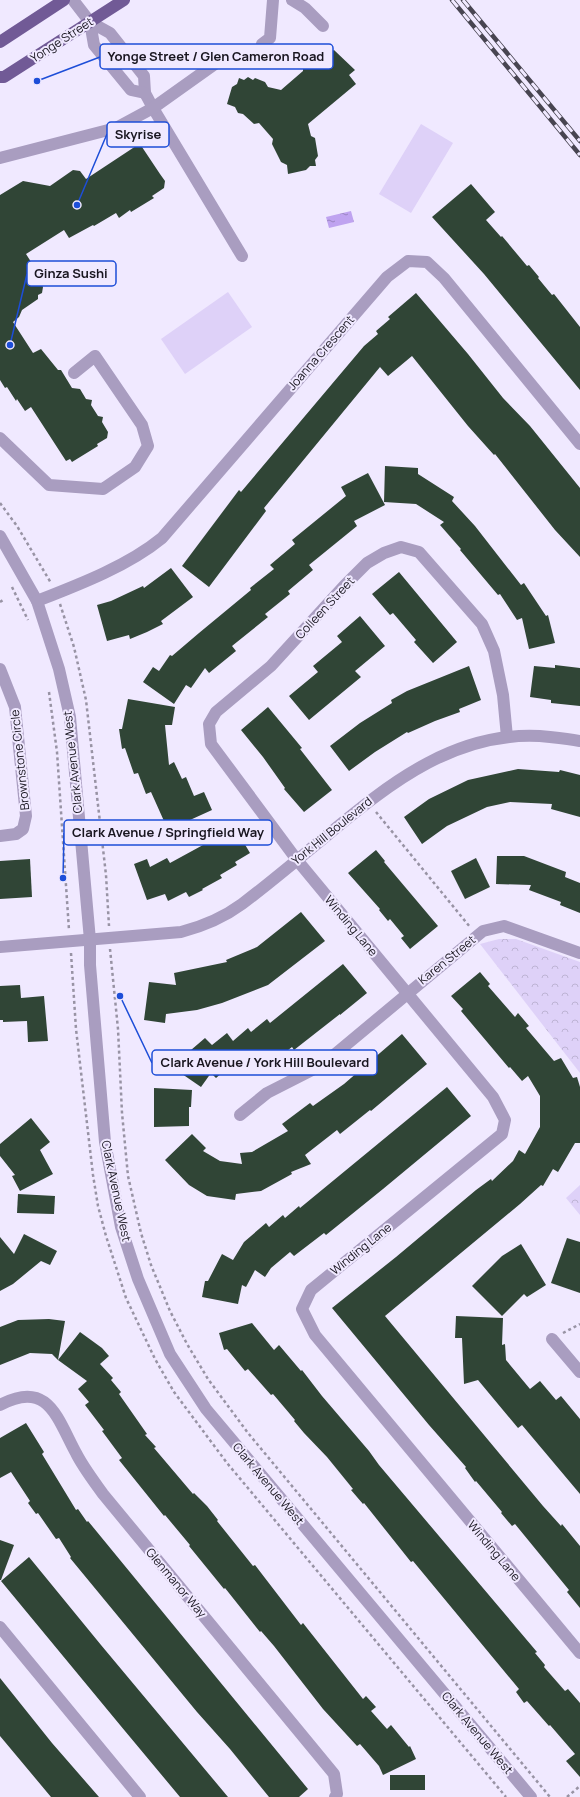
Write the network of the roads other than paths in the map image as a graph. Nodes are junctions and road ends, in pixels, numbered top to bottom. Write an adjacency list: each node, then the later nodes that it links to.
1 (64, 0): 8 (main road)
2 (73, 0): 6 (street)
3 (124, 0): 6 (main road, Yonge Street)
4 (273, 0): 11 (street)
5 (292, 0): 7 (street)
6 (90, 22): 9 (main road, Yonge Street); 10 (street); 10 (street)
7 (323, 26)
8 (0, 42)
9 (0, 77)
10 (145, 93): 11 (street)
11 (153, 108): 12 (street); 13 (street)
12 (0, 158)
13 (242, 256)
14 (74, 373): 15 (street)
15 (0, 438)
16 (580, 444): 18 (street, Joanna Crescent)
17 (0, 536): 18 (street, Clark Avenue West)
18 (37, 601): 24 (street, Clark Avenue West)
19 (0, 669): 22 (street, Brownstone Circle)
20 (507, 737): 21 (street, York Hill Boulevard); 23 (street, York Hill Boulevard); 23 (street, Colleen Street)
21 (580, 741)
22 (0, 836)
23 (297, 860): 24 (street, York Hill Boulevard); 27 (street, Winding Lane)
24 (90, 940): 25 (street, York Hill Boulevard); 36 (street, Clark Avenue West)
25 (0, 947)
26 (580, 953): 27 (street, Karen Street)
27 (407, 993): 28 (street, Karen Street); 33 (street, Winding Lane)
28 (240, 1115)
29 (552, 1339): 30 (street)
30 (580, 1372)
31 (0, 1405): 35 (street, Glenmanor Way)
32 (0, 1627): 34 (street)
33 (579, 1650)
34 (140, 1797)
35 (335, 1797)
36 (531, 1797)

